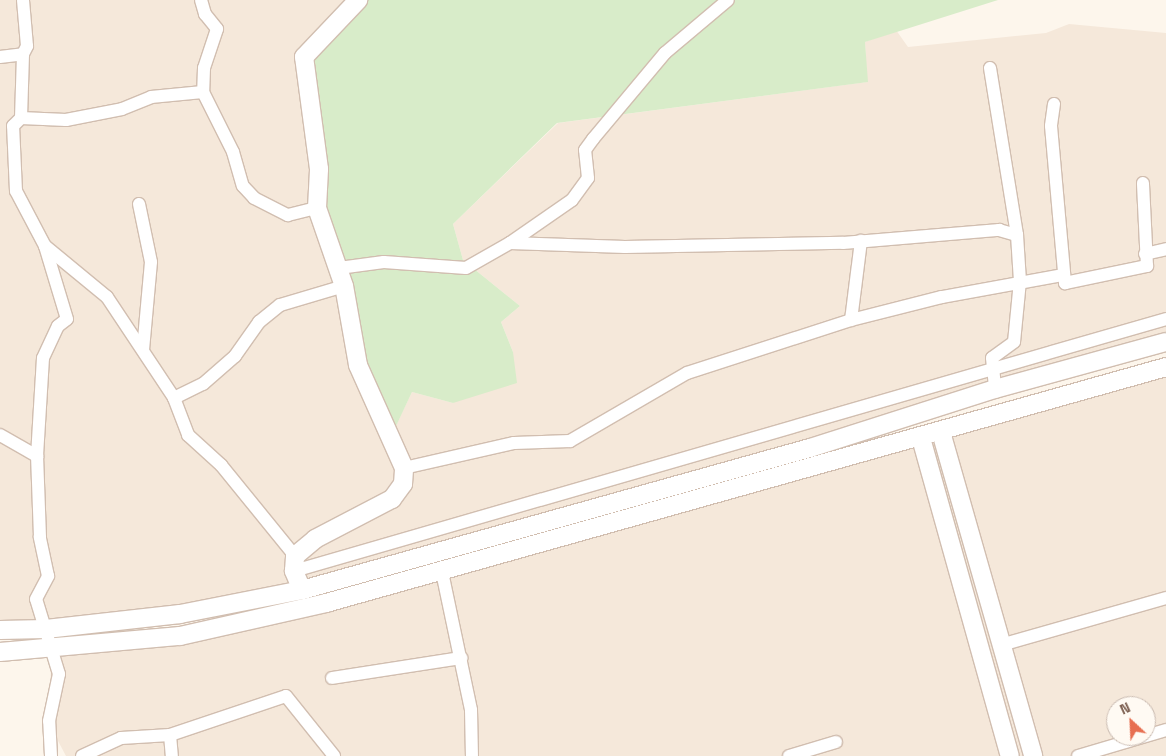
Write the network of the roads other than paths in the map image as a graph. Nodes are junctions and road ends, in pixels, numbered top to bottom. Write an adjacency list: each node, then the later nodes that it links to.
1 (24, 0): 5 (street)
2 (201, 0): 8 (street)
3 (358, 0): 13 (main road)
4 (728, 0): 16 (street)
5 (23, 54): 6 (street); 10 (street)
6 (0, 57)
7 (990, 68): 14 (street)
8 (203, 92): 10 (street); 13 (street)
9 (1054, 104): 21 (street)
10 (21, 118): 17 (street)
11 (1143, 183): 19 (street)
12 (139, 204): 27 (street)
13 (316, 208): 20 (main road)
14 (1017, 235): 15 (street); 22 (street)
15 (861, 241): 16 (street); 25 (street)
16 (510, 243): 20 (street)
17 (45, 246): 27 (street); 35 (street)
18 (1166, 249): 19 (street)
19 (1145, 254): 21 (street)
20 (339, 268): 23 (main road)
21 (1063, 275): 22 (street)
22 (1020, 281): 25 (street); 29 (street)
23 (344, 286): 31 (street); 36 (main road)
24 (1166, 319): 29 (street)
25 (851, 320): 36 (street)
26 (1166, 342): 30 (main road)
27 (142, 350): 31 (street)
28 (1166, 367): 32 (main road)
29 (993, 368): 30 (street); 37 (street)
30 (994, 389): 39 (main road)
31 (174, 398): 37 (street)
32 (941, 432): 34 (main road); 43 (main road)
33 (0, 435): 35 (street)
34 (921, 438): 38 (main road); 57 (main road)
35 (37, 456): 41 (street)
36 (404, 468): 37 (main road)
37 (294, 563): 39 (main road)
38 (442, 572): 44 (main road); 46 (street)
39 (302, 590): 41 (main road)
40 (1166, 598): 43 (street)
41 (46, 629): 42 (main road); 44 (street)
42 (0, 630)
43 (1001, 645): 58 (main road)
44 (52, 651): 45 (main road); 51 (street)
45 (0, 652)
46 (461, 658): 47 (street); 55 (street)
47 (332, 678)
48 (1166, 730): 59 (street)
49 (170, 735): 52 (street); 53 (street); 54 (street)
50 (836, 742): 56 (street)
51 (51, 756)
52 (82, 756)
53 (172, 756)
54 (334, 756)
55 (472, 756)
56 (789, 756)
57 (1010, 756)
58 (1033, 756)
59 (1078, 756)

